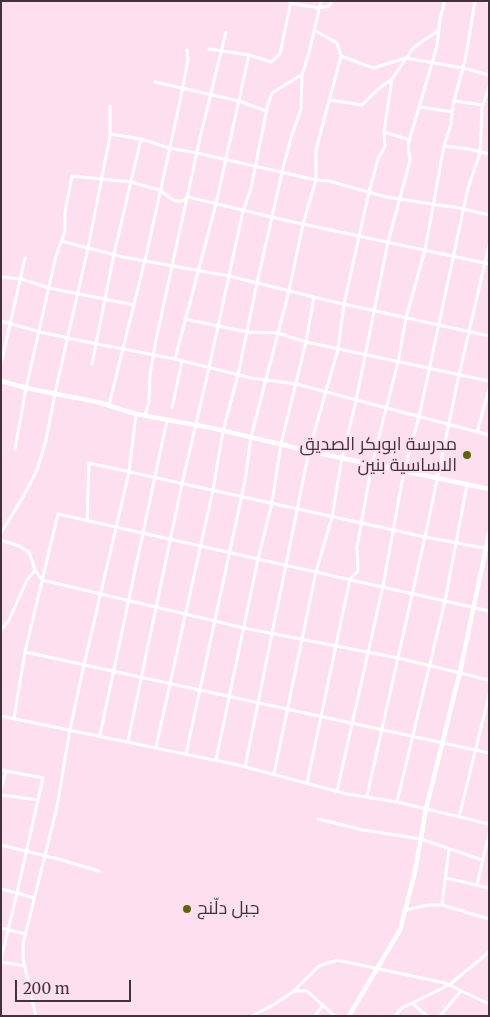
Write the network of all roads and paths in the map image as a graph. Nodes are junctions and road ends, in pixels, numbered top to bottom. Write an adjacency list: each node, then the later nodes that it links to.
1 (321, 1): 8 (street)
2 (332, 1): 8 (street)
3 (445, 1): 10 (street)
4 (475, 1): 19 (street)
5 (485, 1): 7 (street)
6 (291, 2): 8 (street); 15 (street)
7 (489, 2)
8 (319, 8): 9 (street)
9 (314, 30): 16 (street); 21 (street)
10 (439, 30): 17 (street); 18 (street)
11 (226, 32): 14 (street)
12 (209, 49): 14 (street)
13 (187, 50): 25 (street)
14 (221, 52): 15 (street); 26 (street)
15 (249, 55): 28 (street)
16 (341, 56): 17 (street); 27 (street)
17 (406, 58): 18 (street); 22 (street)
18 (432, 64): 19 (street); 32 (street)
19 (463, 68): 20 (street); 29 (street)
20 (489, 74)
21 (302, 75): 33 (street); 46 (street)
22 (392, 79): 27 (street); 35 (street)
23 (155, 82): 25 (street)
24 (489, 87): 30 (street)
25 (182, 88): 26 (street); 40 (street)
26 (211, 96): 28 (street); 41 (street)
27 (330, 100): 48 (street)
28 (239, 101): 33 (street); 44 (street)
29 (454, 101): 30 (street); 34 (street)
30 (483, 105): 42 (street)
31 (110, 106): 36 (street)
32 (420, 107): 34 (street); 38 (street)
33 (266, 111): 45 (street)
34 (452, 112): 39 (street)
35 (384, 132): 38 (street); 51 (street)
36 (110, 134): 37 (street); 47 (street)
37 (142, 139): 40 (street); 49 (street)
38 (410, 140): 53 (street)
39 (444, 146): 42 (street); 55 (street)
40 (169, 148): 41 (street); 50 (street)
41 (197, 153): 44 (street); 52 (street)
42 (480, 153): 43 (street); 56 (street)
43 (489, 154)
44 (226, 160): 45 (street); 54 (street)
45 (255, 165): 46 (street); 57 (street)
46 (282, 172): 48 (street); 59 (street)
47 (102, 179): 49 (street); 62 (street); 65 (street)
48 (316, 180): 51 (street); 60 (street)
49 (131, 182): 50 (street); 67 (street)
50 (159, 190): 52 (street); 70 (street)
51 (369, 192): 53 (street); 61 (street)
52 (188, 197): 54 (street); 72 (street)
53 (400, 199): 55 (street); 63 (street)
54 (216, 204): 57 (street); 73 (street)
55 (433, 204): 56 (street); 66 (street)
56 (464, 209): 58 (street); 68 (street)
57 (243, 211): 59 (street); 74 (street)
58 (489, 215)
59 (272, 218): 60 (street); 77 (street)
60 (303, 224): 61 (street); 79 (street)
61 (360, 236): 63 (street); 83 (street)
62 (61, 241): 65 (street); 78 (street)
63 (388, 242): 66 (street); 85 (street)
64 (489, 245): 71 (street)
65 (88, 248): 67 (street); 80 (street)
66 (425, 250): 68 (street); 86 (street)
67 (114, 254): 70 (street); 82 (street)
68 (454, 256): 71 (street); 90 (street)
69 (25, 258): 76 (street)
70 (145, 259): 72 (street); 84 (street)
71 (487, 264): 92 (street)
72 (173, 265): 73 (street); 102 (street)
73 (198, 271): 74 (street); 87 (street)
74 (229, 276): 77 (street); 91 (street)
75 (1, 277): 76 (street)
76 (21, 279): 78 (street); 89 (street)
77 (256, 283): 79 (street); 94 (street)
78 (49, 288): 80 (street); 93 (street)
79 (289, 291): 81 (street); 95 (street)
80 (78, 293): 82 (street); 97 (street)
81 (314, 297): 83 (street); 98 (street)
82 (105, 298): 84 (street); 99 (street)
83 (344, 304): 85 (street); 100 (street)
84 (134, 305): 101 (street)
85 (375, 311): 86 (street); 103 (street)
86 (406, 318): 90 (street); 106 (street)
87 (185, 319): 91 (street); 104 (street)
88 (1, 321): 89 (street)
89 (11, 323): 93 (street); 107 (street)
90 (438, 325): 92 (street); 110 (street)
91 (218, 326): 94 (street); 109 (street)
92 (469, 331): 96 (street); 112 (street)
93 (40, 332): 97 (street); 117 (street)
94 (247, 332): 95 (street); 111 (street)
95 (278, 333): 98 (street); 113 (street)
96 (489, 336)
97 (67, 338): 99 (street); 119 (street)
98 (306, 342): 100 (street); 116 (street)
99 (96, 343): 101 (street); 108 (street)
100 (338, 349): 103 (street); 120 (street)
101 (124, 350): 102 (street); 122 (street)
102 (153, 355): 104 (street); 126 (street)
103 (365, 355): 106 (street); 121 (street)
104 (175, 359): 105 (street)
105 (182, 361): 109 (street); 123 (street)
106 (398, 362): 110 (street); 124 (street)
107 (1, 364)
108 (92, 364)
109 (210, 368): 111 (street); 130 (street)
110 (430, 369): 112 (street); 127 (street)
111 (238, 375): 113 (street); 131 (street)
112 (459, 375): 115 (street); 129 (street)
113 (267, 380): 116 (street); 134 (street)
114 (1, 381): 117 (street)
115 (489, 381)
116 (296, 384): 120 (street); 135 (street)
117 (26, 388): 119 (street); 136 (street)
118 (489, 389): 132 (street)
119 (55, 393): 122 (street); 156 (street)
120 (326, 393): 121 (street); 137 (street)
121 (356, 401): 124 (street); 138 (street)
122 (109, 406): 125 (street)
123 (172, 408)
124 (385, 408): 127 (street); 139 (street)
125 (136, 414): 126 (street); 141 (street)
126 (145, 415): 128 (street)
127 (419, 417): 129 (street); 140 (street)
128 (167, 420): 130 (street); 142 (street)
129 (449, 424): 132 (street); 143 (street)
130 (196, 425): 131 (street); 144 (street)
131 (223, 431): 134 (street); 147 (street)
132 (477, 432): 133 (street)
133 (489, 434)
134 (251, 437): 135 (street); 148 (street)
135 (281, 444): 137 (street); 149 (street)
136 (15, 449)
137 (309, 451): 138 (street); 150 (street)
138 (342, 458): 139 (street); 151 (street)
139 (372, 464): 140 (street); 153 (street)
140 (404, 471): 143 (street); 155 (street)
141 (129, 472): 142 (street); 152 (street); 154 (street)
142 (156, 478): 144 (street); 157 (street)
143 (436, 478): 145 (street); 159 (street)
144 (182, 484): 147 (street); 160 (street)
145 (467, 484): 146 (street); 162 (street)
146 (489, 489)
147 (213, 490): 148 (street); 163 (street)
148 (242, 497): 149 (street); 165 (street)
149 (272, 503): 150 (street); 166 (street)
150 (298, 509): 151 (street); 167 (street)
151 (332, 517): 153 (street); 169 (street)
152 (87, 520): 154 (street); 171 (street)
153 (362, 523): 155 (street); 170 (street)
154 (116, 527): 157 (street); 174 (street)
155 (393, 530): 159 (street); 172 (street)
156 (1, 533)
157 (143, 533): 160 (street); 175 (street)
158 (489, 534): 164 (street)
159 (425, 537): 162 (street); 173 (street)
160 (171, 539): 163 (street); 177 (street)
161 (1, 540): 168 (street)
162 (456, 543): 164 (street); 176 (street)
163 (200, 546): 165 (street); 180 (street)
164 (487, 548): 178 (street)
165 (230, 552): 166 (street); 181 (street)
166 (258, 559): 167 (street); 182 (street)
167 (287, 565): 169 (street); 184 (street)
168 (35, 570): 171 (street); 183 (street)
169 (316, 572): 170 (street); 185 (street)
170 (350, 579): 172 (street); 186 (street)
171 (42, 580): 174 (street); 187 (street)
172 (383, 586): 173 (street); 188 (street)
173 (412, 593): 176 (street); 189 (street)
174 (100, 594): 175 (street); 190 (street)
175 (129, 600): 177 (street); 192 (street)
176 (445, 601): 178 (street); 191 (street)
177 (157, 607): 180 (street); 194 (street)
178 (473, 607): 179 (street); 193 (street)
179 (489, 610)
180 (186, 614): 181 (street); 196 (street)
181 (215, 621): 182 (street); 197 (street)
182 (244, 628): 184 (street); 199 (street)
183 (1, 630)
184 (272, 634): 185 (street); 200 (street)
185 (302, 640): 186 (street); 201 (street)
186 (336, 646): 188 (street); 203 (street)
187 (26, 652): 190 (street); 204 (street)
188 (368, 653): 189 (street); 205 (street)
189 (398, 658): 191 (street); 207 (street)
190 (84, 665): 192 (street); 206 (street)
191 (430, 666): 193 (street); 209 (street)
192 (114, 671): 194 (street); 208 (street)
193 (460, 672): 195 (street); 211 (street)
194 (141, 677): 196 (street); 210 (street)
195 (489, 680)
196 (171, 684): 197 (street); 212 (street)
197 (200, 690): 199 (street); 215 (street)
198 (489, 695): 213 (street)
199 (229, 696): 200 (street); 216 (street)
200 (258, 702): 201 (street); 217 (street)
201 (288, 709): 203 (street); 219 (street)
202 (1, 716): 204 (street)
203 (320, 716): 205 (street); 220 (street)
204 (14, 718): 206 (street)
205 (353, 723): 207 (street); 222 (street)
206 (70, 729): 208 (street); 236 (street)
207 (383, 729): 209 (street); 224 (street)
208 (100, 735): 210 (street)
209 (414, 736): 211 (street); 226 (street)
210 (128, 741): 212 (street)
211 (444, 742): 213 (street); 227 (street)
212 (156, 747): 215 (street)
213 (476, 750): 214 (street); 228 (street)
214 (489, 753)
215 (186, 754): 216 (street)
216 (216, 760): 217 (street)
217 (245, 767): 219 (street)
218 (4, 770): 221 (street); 225 (street)
219 (274, 774): 220 (street)
220 (308, 783): 222 (street)
221 (1, 789)
222 (337, 791): 224 (street)
223 (1, 795): 225 (street)
224 (367, 796): 226 (street)
225 (38, 800): 235 (street)
226 (397, 802): 227 (street)
227 (426, 809): 228 (street); 232 (street)
228 (459, 817): 230 (street)
229 (318, 819): 232 (street)
230 (489, 824)
231 (489, 834): 237 (street)
232 (421, 839): 234 (street); 246 (street)
233 (1, 845): 235 (street)
234 (449, 849): 237 (street); 239 (street)
235 (26, 851): 236 (street); 243 (street)
236 (45, 855): 238 (street); 244 (street)
237 (482, 860): 240 (street)
238 (99, 870)
239 (446, 878): 240 (street); 245 (street)
240 (477, 885): 241 (street)
241 (489, 888)
242 (1, 889): 243 (street)
243 (17, 893): 244 (street); 249 (street)
244 (34, 898): 250 (street)
245 (442, 906): 246 (street); 247 (street)
246 (406, 910): 254 (street)
247 (489, 919)
248 (1, 928): 249 (street)
249 (8, 930): 250 (street); 252 (street)
250 (25, 934): 253 (street)
251 (489, 952): 255 (street)
252 (1, 960): 253 (street)
253 (25, 966): 261 (street)
254 (377, 968): 255 (street); 256 (street); 265 (street)
255 (450, 985): 257 (street); 258 (street)
256 (294, 991): 260 (street); 262 (street)
257 (461, 991): 259 (street); 268 (street)
258 (413, 1004): 266 (street); 267 (street)
259 (489, 1004)
260 (324, 1005): 263 (street); 264 (street)
261 (36, 1016)
262 (252, 1016)
263 (315, 1016)
264 (336, 1016)
265 (349, 1016)
266 (396, 1016)
267 (427, 1016)
268 (440, 1016)

